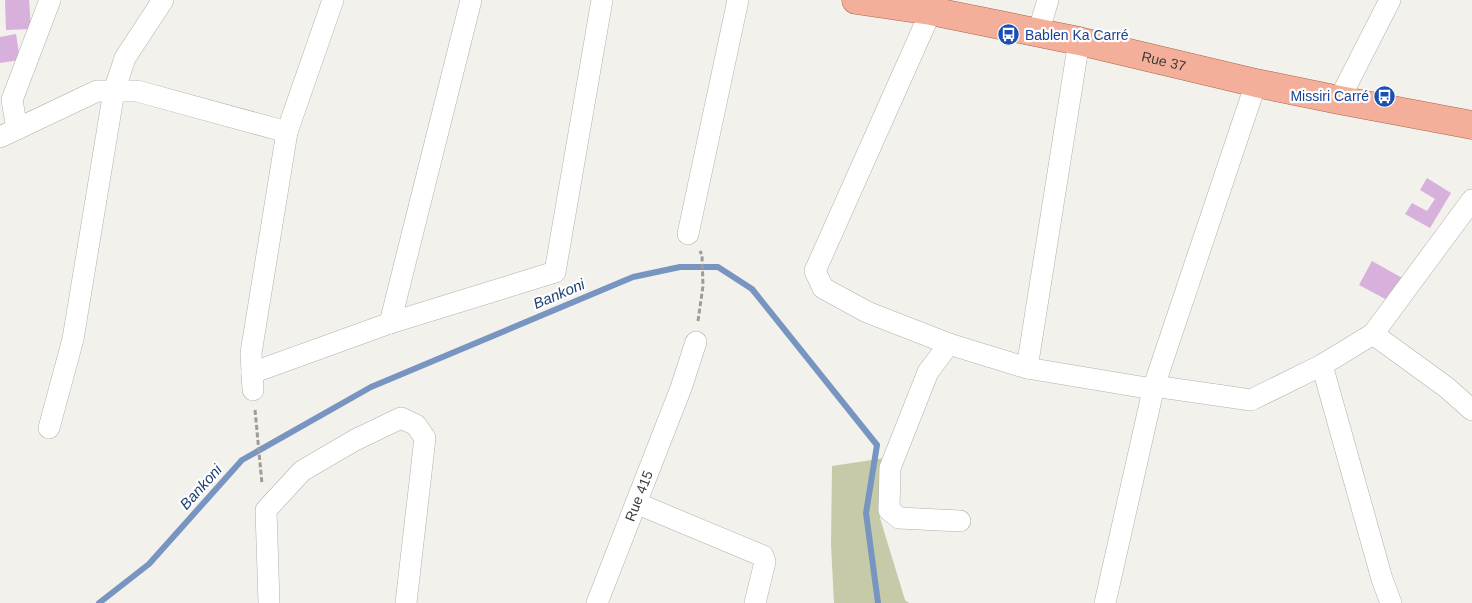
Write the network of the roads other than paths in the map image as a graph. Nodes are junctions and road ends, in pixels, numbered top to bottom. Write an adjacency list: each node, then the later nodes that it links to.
1 (50, 0): 18 (street)
2 (163, 0): 14 (street)
3 (333, 0): 17 (street)
4 (471, 0): 21 (street)
5 (602, 0): 21 (street)
6 (738, 0): 20 (street)
7 (856, 0): 10 (main road, Rue 37)
8 (1048, 0): 11 (street)
9 (1390, 0): 15 (street)
10 (939, 8): 11 (main road, Rue 37); 24 (street)
11 (1038, 32): 12 (main road, Rue 37)
12 (1079, 41): 13 (main road, Rue 37); 26 (street)
13 (1256, 83): 15 (main road, Rue 37); 27 (street)
14 (114, 91): 17 (street); 18 (street); 29 (street)
15 (1340, 100): 16 (main road, Rue 37)
16 (1472, 124)
17 (287, 132): 21 (street)
18 (9, 133)
19 (1472, 200): 22 (street)
20 (688, 234)
21 (390, 323)
22 (1373, 334): 25 (street); 28 (street)
23 (696, 342): 30 (street, Rue 415)
24 (949, 344): 26 (street); 31 (street)
25 (1322, 365): 27 (street); 37 (street)
26 (1027, 368): 27 (street)
27 (1154, 387): 36 (street)
28 (1472, 410)
29 (49, 428)
30 (636, 503): 34 (street, Rue 415); 35 (street)
31 (960, 521)
32 (268, 603): 33 (street)
33 (406, 603)
34 (597, 603)
35 (755, 603)
36 (1106, 603)
37 (1391, 603)

